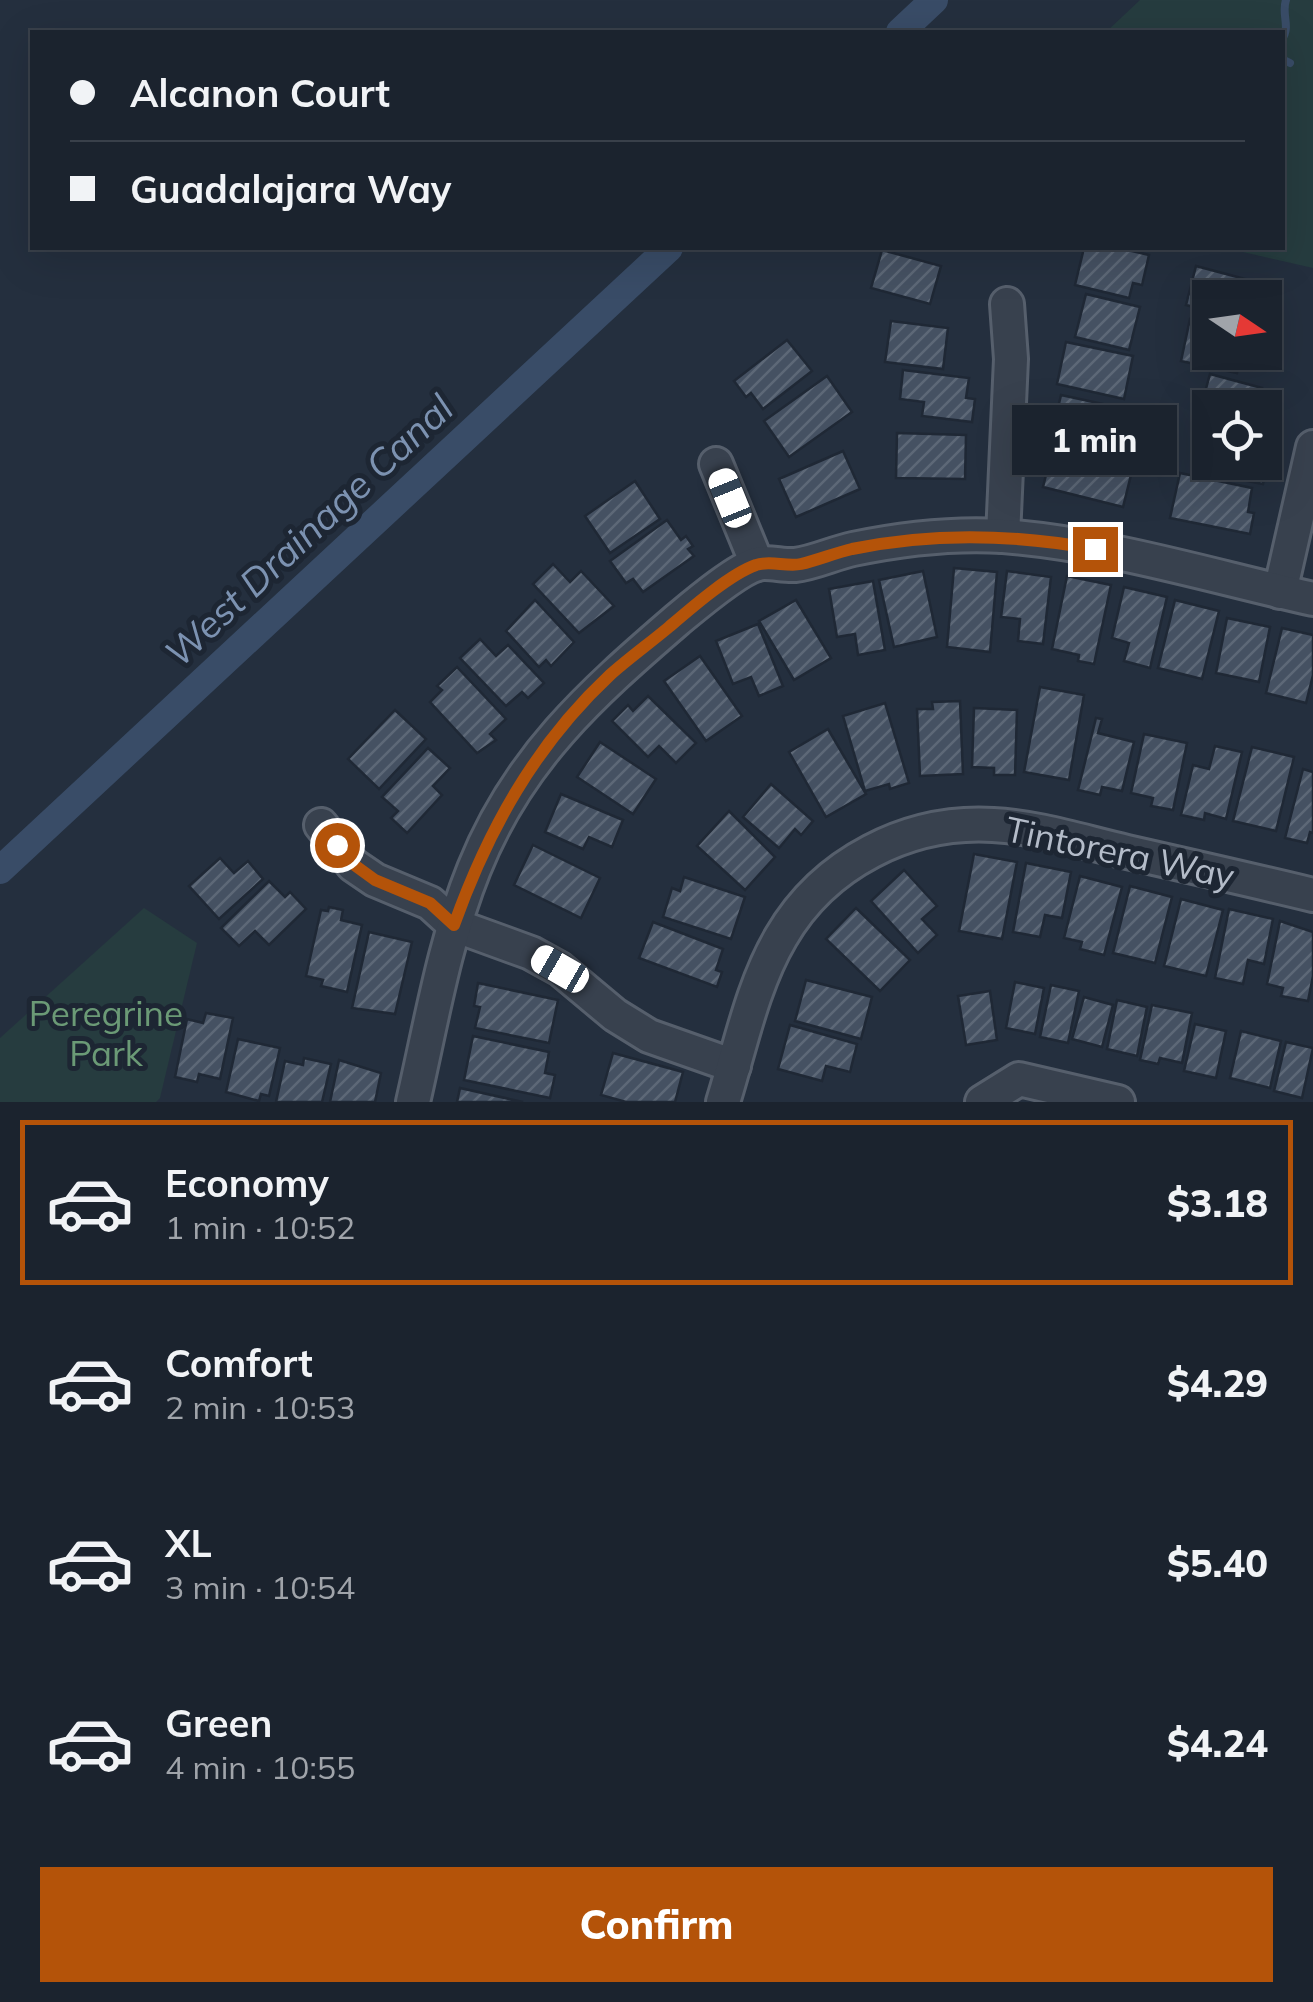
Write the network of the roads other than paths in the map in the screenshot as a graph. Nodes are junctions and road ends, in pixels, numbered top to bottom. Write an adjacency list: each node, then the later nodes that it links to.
1 (1007, 304): 4 (street)
2 (1313, 447): 6 (street)
3 (716, 464): 5 (street)
4 (1002, 536): 5 (street); 6 (street)
5 (757, 564): 10 (street)
6 (1280, 592): 7 (street)
7 (1313, 600)
8 (321, 825): 10 (street)
9 (1313, 895): 11 (street, Tintorera Way)
10 (454, 925): 11 (street); 12 (street)
11 (734, 1066): 13 (street, Tintorera Way)
12 (413, 1102)
13 (723, 1102)
14 (982, 1102): 15 (street)
15 (1118, 1102)

